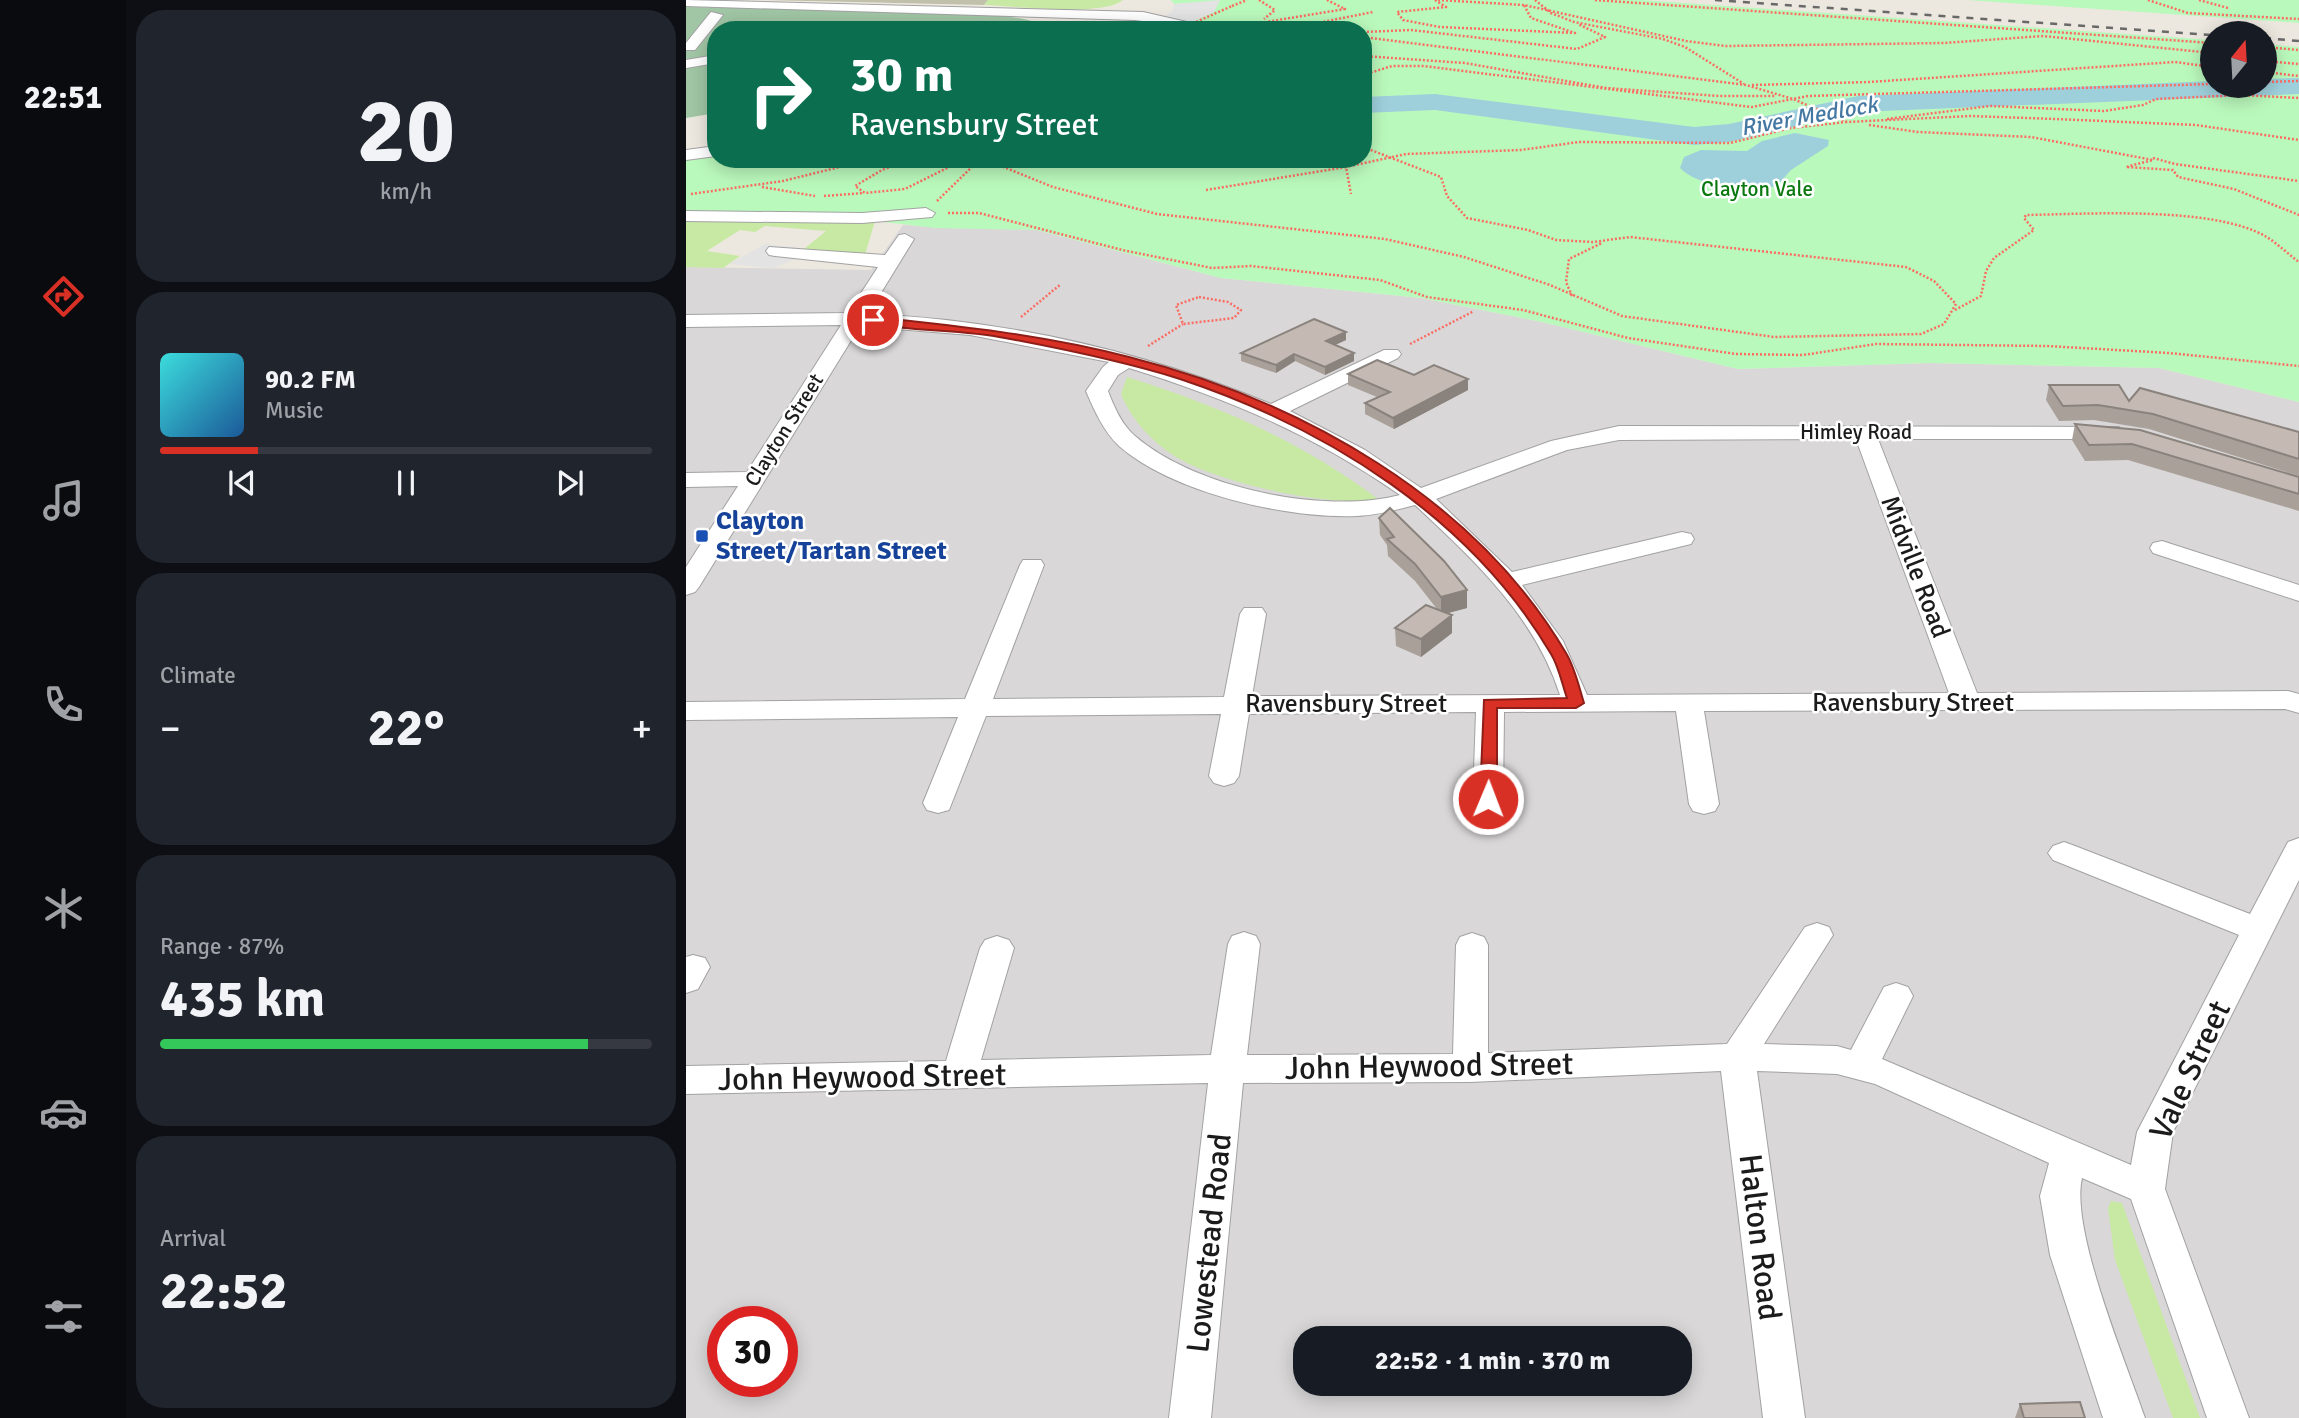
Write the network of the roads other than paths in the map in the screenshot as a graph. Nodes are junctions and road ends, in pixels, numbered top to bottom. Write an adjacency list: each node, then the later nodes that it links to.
1 (686, 2): 5 (street)
2 (1150, 3): 5 (street)
3 (716, 15): 4 (street); 6 (street); 7 (street)
4 (686, 17)
5 (1142, 17): 8 (street); 9 (street)
6 (711, 21)
7 (798, 21)
8 (1134, 21)
9 (1158, 21)
10 (707, 25): 12 (street)
11 (707, 46): 12 (street)
12 (688, 47)
13 (707, 60): 14 (street)
14 (686, 64)
15 (707, 152): 16 (street)
16 (686, 155)
17 (926, 213): 18 (street)
18 (686, 216)
19 (905, 239): 21 (street, Clayton Street)
20 (775, 251): 21 (street)
21 (891, 261): 22 (street, Clayton Street)
22 (853, 320): 23 (street); 25 (street); 29 (street, Clayton Street)
23 (686, 321)
24 (1391, 354): 26 (street)
25 (1127, 360): 26 (street); 31 (street, Himley Road)
26 (1273, 411): 31 (street)
27 (1864, 432): 28 (street, Himley Road); 31 (street, Himley Road); 41 (street, Midville Road)
28 (2133, 436)
29 (753, 479): 30 (street); 36 (street, Clayton Street)
30 (686, 480)
31 (1417, 496): 35 (street)
32 (1682, 539): 35 (street)
33 (2162, 548): 37 (street)
34 (1032, 565): 45 (street)
35 (1506, 581): 39 (street)
36 (686, 587)
37 (2299, 593)
38 (1253, 614): 44 (street)
39 (1576, 703): 40 (street, Ravensbury Street); 42 (street, Ravensbury Street)
40 (1689, 703): 41 (street, Ravensbury Street); 50 (street)
41 (1967, 703): 43 (street, Ravensbury Street)
42 (1489, 704): 44 (street, Ravensbury Street); 48 (street)
43 (2299, 704)
44 (1236, 705): 45 (street, Ravensbury Street); 47 (street)
45 (976, 708): 46 (street, Ravensbury Street); 49 (street)
46 (686, 711)
47 (1224, 776)
48 (1488, 799)
49 (938, 803)
50 (1704, 804)
51 (2299, 849): 53 (street, Vale Street)
52 (2064, 853): 53 (street)
53 (2259, 930): 66 (street, Vale Street)
54 (1817, 935): 59 (street)
55 (1244, 944): 62 (street, Lowestead Road)
56 (1472, 945): 61 (street)
57 (998, 948): 63 (street)
58 (1896, 996): 60 (street)
59 (1737, 1057): 60 (street, John Heywood Street); 61 (street, John Heywood Street); 68 (street, Halton Road)
60 (1861, 1067): 65 (street, John Heywood Street)
61 (1470, 1068): 62 (street, John Heywood Street)
62 (1227, 1069): 63 (street, John Heywood Street); 67 (street, Lowestead Road)
63 (959, 1076): 64 (street, John Heywood Street)
64 (686, 1080)
65 (2069, 1157): 66 (street, John Heywood Street); 69 (street)
66 (2146, 1189): 70 (street, Vale Street)
67 (1190, 1418)
68 (1784, 1418)
69 (2124, 1418)
70 (2228, 1418)

